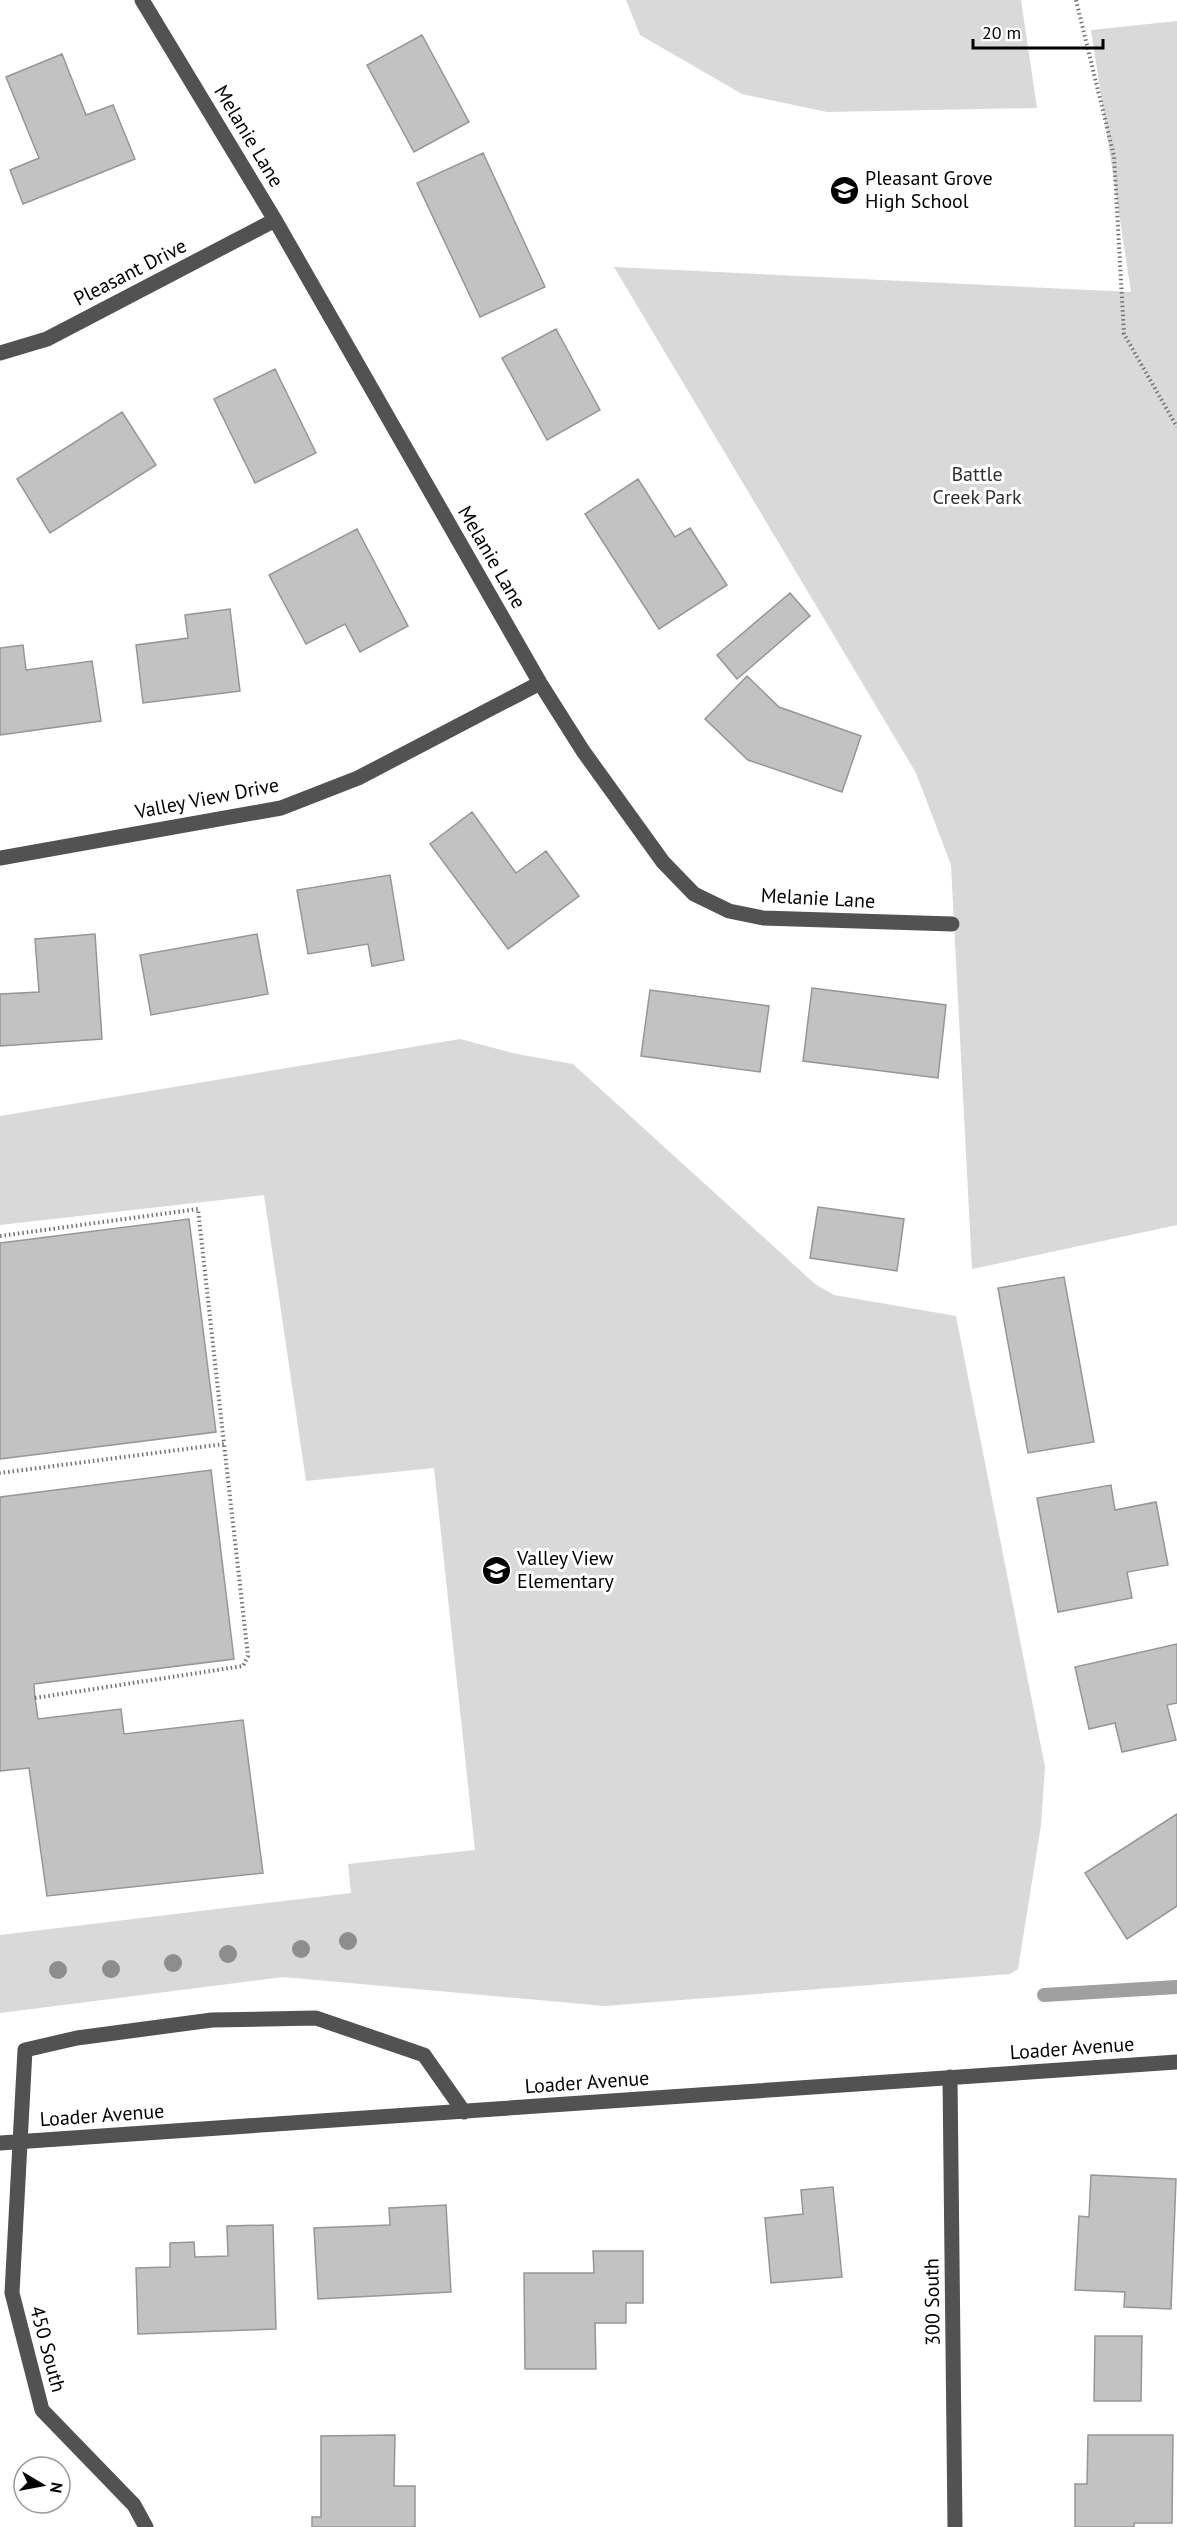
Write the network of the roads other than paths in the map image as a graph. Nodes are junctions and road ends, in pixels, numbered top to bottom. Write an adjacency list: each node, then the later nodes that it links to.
1 (142, 0): 2 (street, Melanie Lane)
2 (275, 220): 3 (street, Pleasant Drive); 4 (street, Melanie Lane)
3 (0, 353)
4 (540, 683): 5 (street, Valley View Drive); 6 (street, Melanie Lane)
5 (0, 858)
6 (952, 924)
7 (1177, 2062): 8 (street, Loader Avenue)
8 (950, 2077): 9 (street, Loader Avenue); 13 (street, 300 South)
9 (464, 2112): 10 (street, Loader Avenue); 10 (street, 450 South)
10 (19, 2142): 11 (street, Loader Avenue); 12 (street, 450 South)
11 (0, 2143)
12 (146, 2527)
13 (956, 2527)

